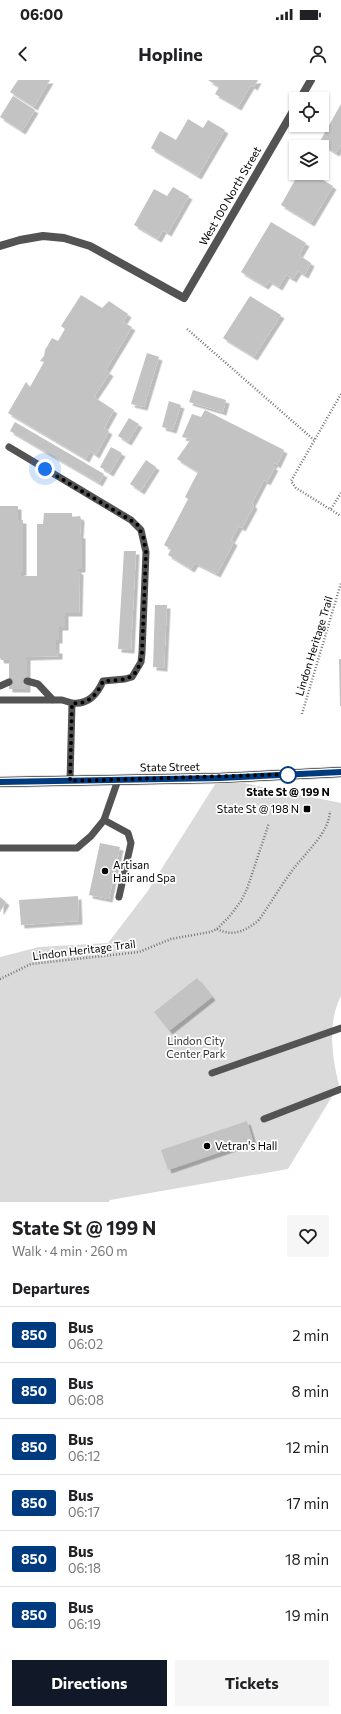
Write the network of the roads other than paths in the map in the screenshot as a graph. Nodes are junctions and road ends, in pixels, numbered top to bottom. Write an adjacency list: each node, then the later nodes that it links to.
1 (311, 80): 2 (street)
2 (304, 92)
3 (289, 118): 4 (street, West 100 North Street)
4 (0, 246)
5 (8, 447): 11 (lane)
6 (27, 680): 10 (lane)
7 (9, 682): 8 (lane)
8 (0, 686)
9 (0, 700): 10 (lane)
10 (53, 700): 11 (lane)
11 (72, 703): 14 (lane)
12 (341, 772): 13 (main road, State Street)
13 (118, 780): 14 (main road, State Street); 16 (lane)
14 (70, 781): 15 (main road, State Street)
15 (0, 782)
16 (104, 820): 17 (lane); 18 (lane)
17 (0, 848)
18 (119, 897)
19 (341, 1028): 20 (lane)
20 (212, 1073)
21 (341, 1089): 22 (lane)
22 (264, 1119)

